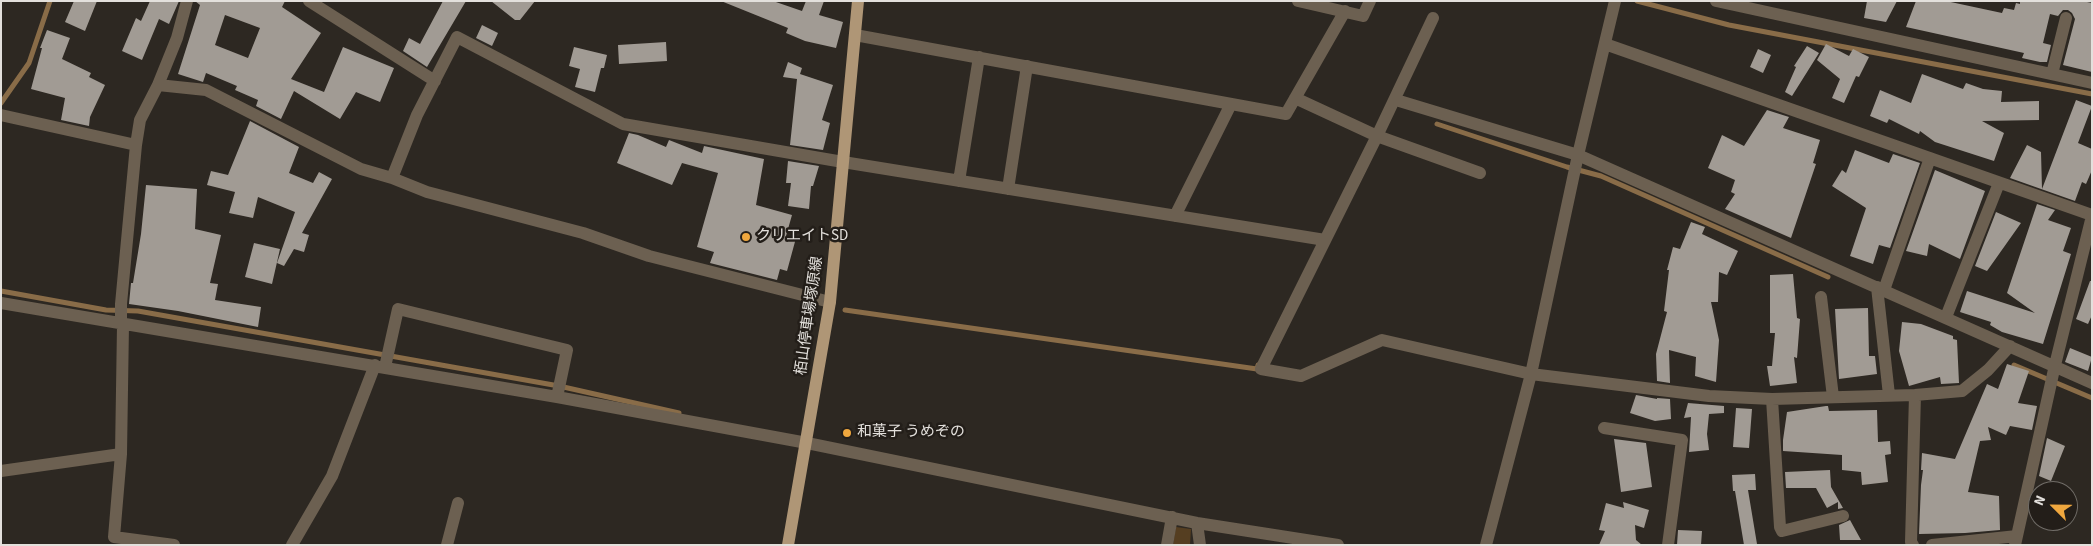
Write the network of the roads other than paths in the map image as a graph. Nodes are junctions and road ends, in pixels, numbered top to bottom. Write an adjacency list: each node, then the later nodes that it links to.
1 (187, 1): 18 (street)
2 (309, 1): 16 (street)
3 (858, 1): 11 (main road, 栢山停車場塚原線)
4 (1298, 1): 8 (street)
5 (1370, 1): 8 (street)
6 (1716, 1): 15 (street)
7 (1614, 4): 12 (street)
8 (1345, 11): 19 (street)
9 (1433, 18): 20 (street)
10 (2066, 18): 15 (street)
11 (856, 35): 13 (street); 27 (main road, 栢山停車場塚原線)
12 (1605, 44): 25 (street); 26 (street)
13 (979, 58): 14 (street); 30 (street)
14 (1027, 66): 21 (street); 32 (street)
15 (2052, 74): 17 (street)
16 (435, 82): 27 (street); 29 (street)
17 (2092, 83)
18 (158, 85): 24 (street); 29 (street)
19 (1295, 98): 21 (street); 23 (street)
20 (1396, 100): 23 (street); 25 (street)
21 (1231, 104): 33 (street)
22 (3, 116): 24 (street)
23 (1377, 136): 28 (street); 35 (street)
24 (136, 145): 41 (street)
25 (1578, 156): 36 (street); 45 (street)
26 (1930, 158): 31 (street); 36 (street)
27 (843, 162): 30 (street); 38 (main road, 栢山停車場塚原線)
28 (1480, 173)
29 (392, 178): 38 (street)
30 (959, 181): 32 (street)
31 (1999, 183): 34 (street); 40 (street)
32 (1008, 189): 33 (street)
33 (1175, 216): 35 (street)
34 (2092, 216): 43 (street)
35 (1325, 240): 45 (street)
36 (1881, 289): 40 (street); 47 (street)
37 (1821, 297): 49 (street)
38 (830, 302): 53 (main road, 栢山停車場塚原線)
39 (1, 303): 41 (street)
40 (1946, 318): 42 (street)
41 (122, 322): 44 (street); 54 (street)
42 (2010, 346): 43 (street); 48 (street)
43 (2056, 365): 46 (street); 60 (street)
44 (380, 366): 50 (street); 50 (street); 63 (street)
45 (1531, 374): 51 (street); 69 (street)
46 (2092, 383)
47 (1889, 395): 48 (street); 49 (street)
48 (1915, 395): 71 (street)
49 (1833, 396): 51 (street)
50 (557, 397): 53 (street)
51 (1772, 399): 57 (street)
52 (1604, 428): 70 (street)
53 (807, 443): 58 (street); 65 (main road, 栢山停車場塚原線)
54 (121, 454): 55 (street); 61 (street)
55 (1, 471)
56 (458, 503): 64 (street)
57 (1843, 516)
58 (1172, 517): 59 (street); 66 (street)
59 (1198, 523): 67 (street); 68 (street)
60 (2016, 540): 72 (street)
61 (114, 541): 62 (street)
62 (174, 545)
63 (292, 545)
64 (447, 545)
65 (788, 545)
66 (1167, 545)
67 (1200, 545)
68 (1338, 545)
69 (1486, 545)
70 (1668, 545)
71 (1913, 545)
72 (1932, 545)

